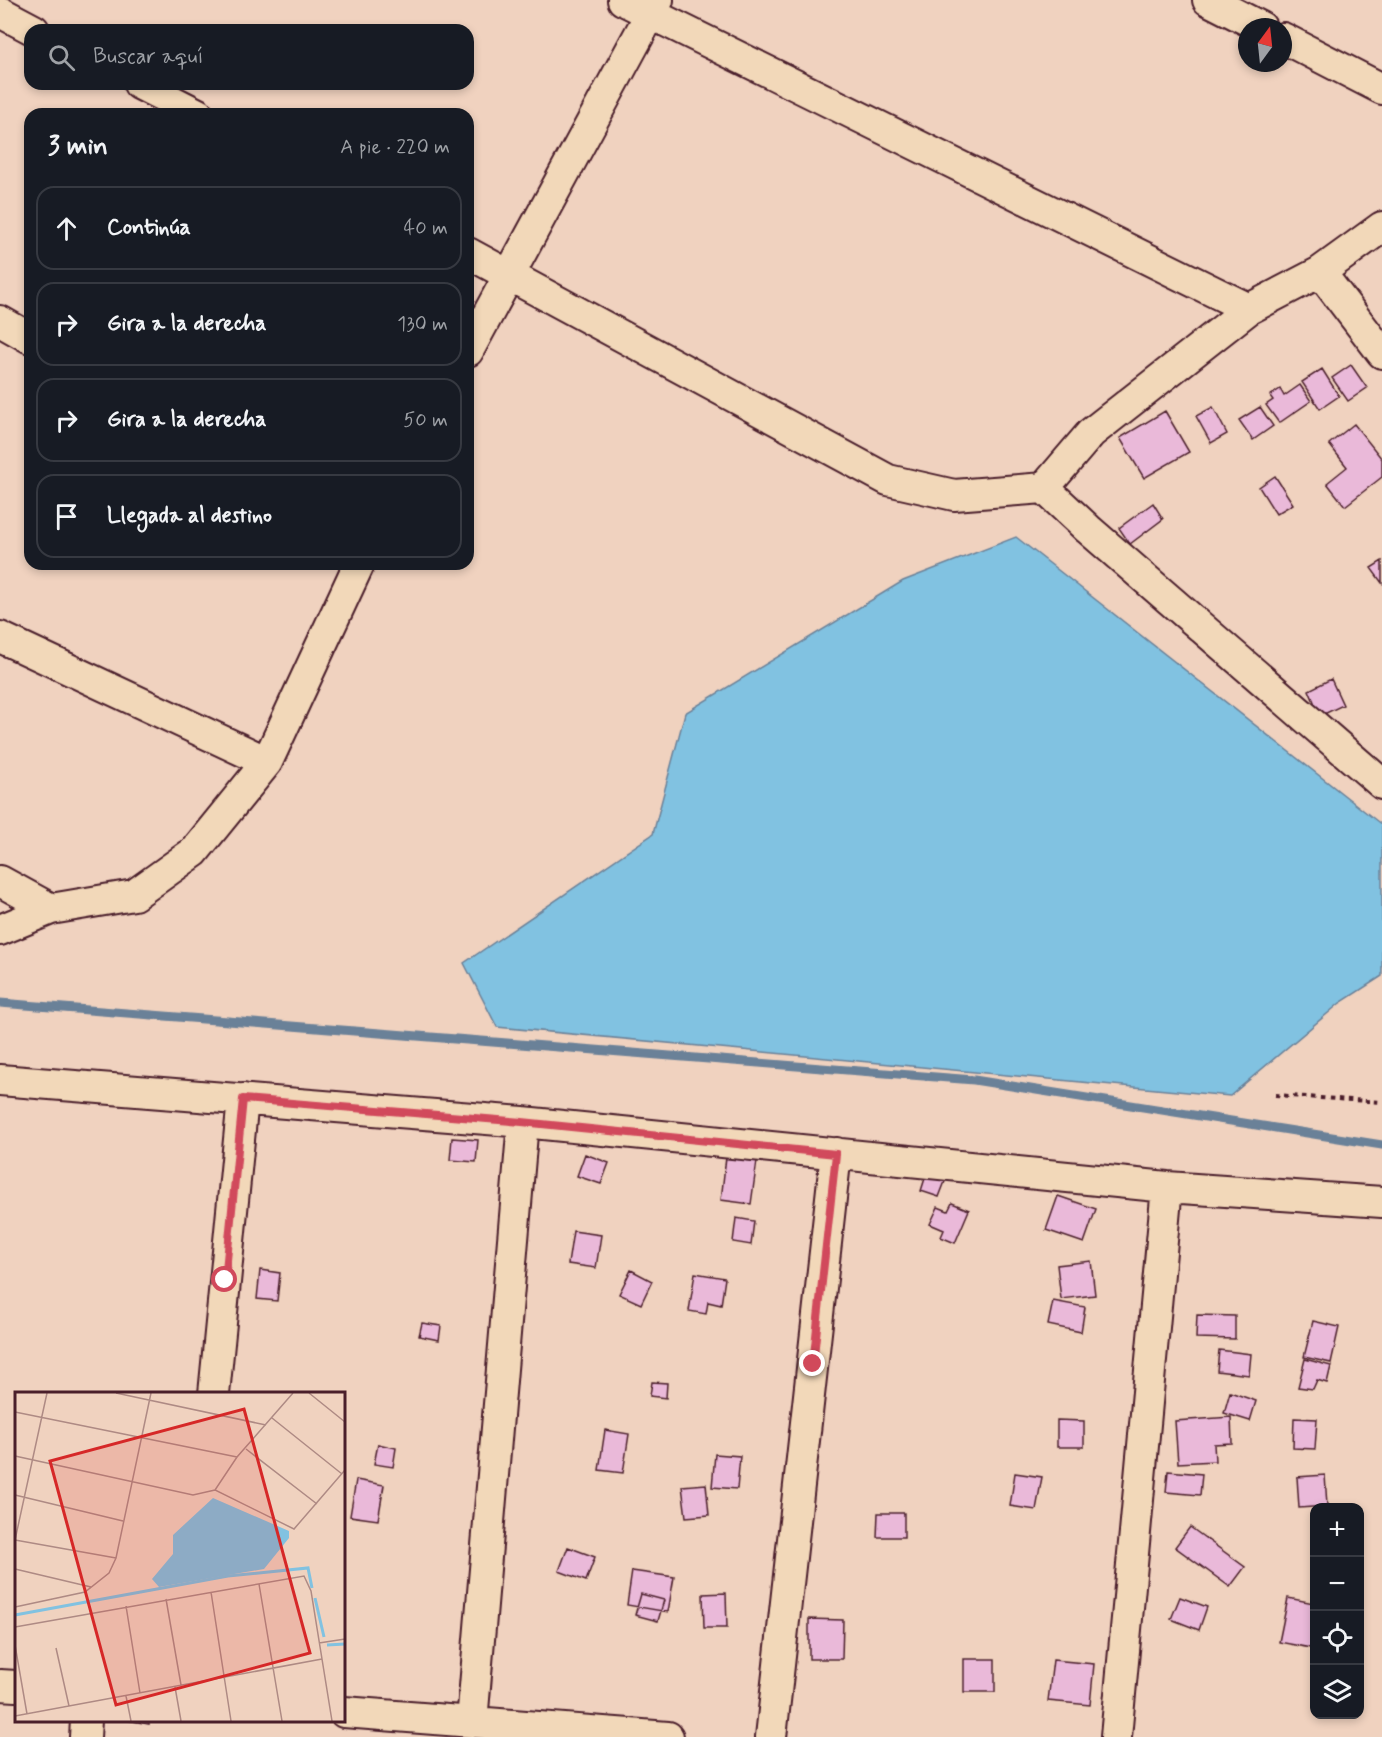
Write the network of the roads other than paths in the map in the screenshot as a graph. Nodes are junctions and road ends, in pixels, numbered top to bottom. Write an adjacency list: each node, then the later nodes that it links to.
1 (623, 0): 3 (street)
2 (1208, 0): 5 (street)
3 (654, 7): 14 (street); 15 (street)
4 (0, 12): 6 (street)
5 (1243, 18)
6 (24, 25)
7 (1292, 43): 8 (street)
8 (1382, 89)
9 (151, 90): 10 (street)
10 (186, 108)
11 (1382, 227): 13 (street)
12 (474, 256): 14 (street)
13 (1320, 272): 15 (street); 19 (street)
14 (508, 274): 18 (street); 20 (street)
15 (1249, 309): 20 (street)
16 (0, 321): 17 (street)
17 (24, 335)
18 (474, 339)
19 (1382, 353)
20 (1044, 488): 24 (street)
21 (356, 570): 23 (street)
22 (0, 637): 23 (street)
23 (267, 762): 26 (street)
24 (1382, 784)
25 (0, 881): 26 (street)
26 (51, 909): 27 (street)
27 (0, 930)
28 (0, 1080): 29 (street)
29 (243, 1099): 30 (street); 34 (street)
30 (522, 1122): 31 (street); 39 (street)
31 (836, 1154): 32 (street); 43 (street)
32 (1167, 1187): 33 (street); 44 (street)
33 (1382, 1202)
34 (214, 1392)
35 (0, 1685): 36 (street)
36 (15, 1686)
37 (345, 1712): 40 (street)
38 (86, 1722): 41 (street)
39 (472, 1722): 40 (street); 42 (street)
40 (428, 1728)
41 (85, 1737)
42 (668, 1737)
43 (771, 1737)
44 (1116, 1737)

